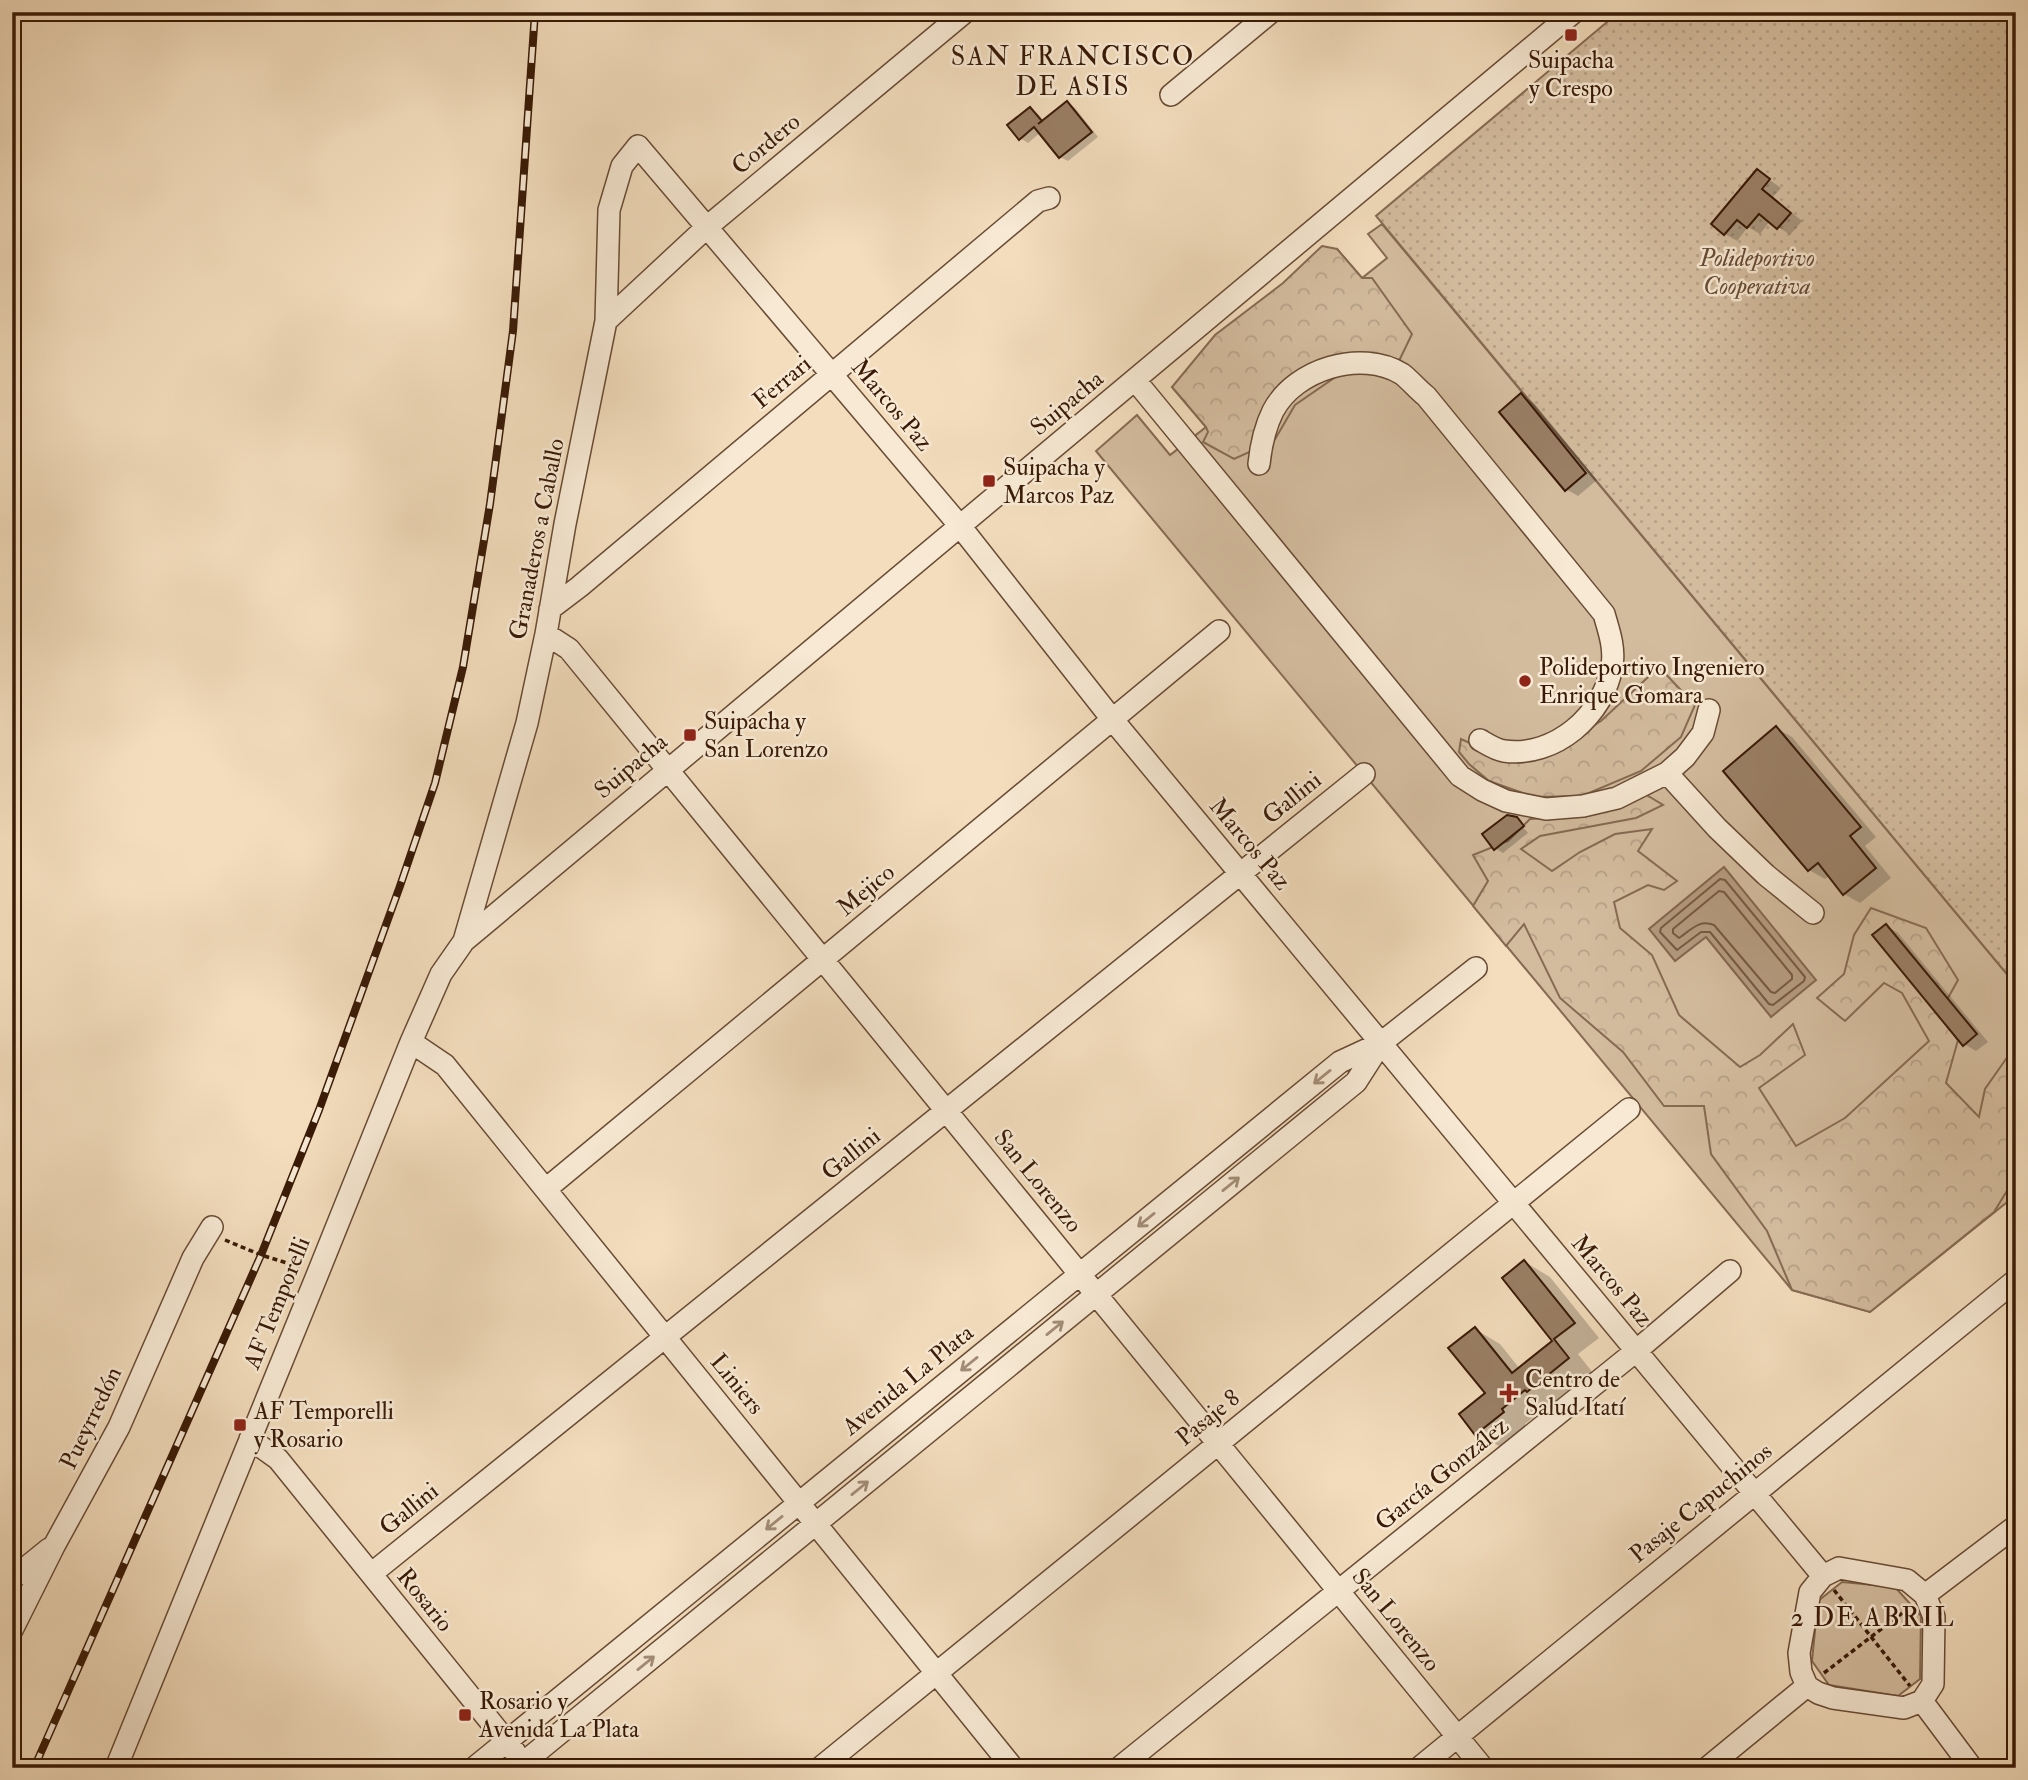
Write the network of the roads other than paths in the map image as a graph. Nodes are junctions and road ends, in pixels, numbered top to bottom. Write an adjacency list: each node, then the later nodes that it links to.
1 (965, 12): 7 (street, Cordero)
2 (1271, 12): 4 (street)
3 (1574, 12): 10 (street, Suipacha)
4 (1171, 95)
5 (638, 145): 7 (street, Marcos Paz); 8 (street, Granaderos a Caballo)
6 (1049, 198): 9 (street, Ferrari)
7 (707, 227): 8 (street, Cordero); 9 (street, Marcos Paz)
8 (606, 321): 13 (street, Granaderos a Caballo)
9 (832, 374): 12 (street, Marcos Paz); 13 (street, Ferrari)
10 (1135, 380): 12 (street, Suipacha); 20 (street)
11 (1259, 464): 18 (street)
12 (960, 526): 17 (street, Marcos Paz); 19 (street, Suipacha)
13 (550, 609): 15 (street, Granaderos a Caballo)
14 (1219, 631): 17 (street, Mejico)
15 (546, 634): 19 (street, San Lorenzo); 24 (street, Granaderos a Caballo)
16 (1709, 710): 20 (street)
17 (1112, 719): 22 (street, Marcos Paz); 25 (street, Mejico)
18 (1480, 740)
19 (667, 770): 24 (street, Suipacha); 25 (street, San Lorenzo)
20 (1667, 773): 23 (street)
21 (1364, 774): 22 (street, Gallini)
22 (1240, 873): 28 (street, Marcos Paz); 30 (street, Gallini)
23 (1813, 913)
24 (464, 941): 27 (street, AF Temporelli)
25 (822, 960): 30 (street, San Lorenzo); 31 (street, Mejico)
26 (1476, 968): 28 (street, Avenida La Plata)
27 (411, 1042): 31 (street, Liniers); 40 (street, AF Temporelli)
28 (1381, 1043): 32 (street, Marcos Paz); 35 (street, Avenida La Plata, one-way to 35); 37 (street, Avenida La Plata, one-way to 28)
29 (1629, 1109): 32 (street, Pasaje 8)
30 (946, 1111): 35 (street, San Lorenzo); 38 (street, Gallini)
31 (546, 1189): 38 (street, Liniers)
32 (1514, 1203): 39 (street, Marcos Paz); 41 (street, Pasaje 8)
33 (212, 1227): 46 (street, Pueyrredón)
34 (1730, 1271): 39 (street, García González)
35 (1080, 1274): 37 (street, San Lorenzo); 43 (street, Avenida La Plata, one-way to 43)
36 (2016, 1280): 42 (street, Pasaje Capuchinos)
37 (1096, 1294): 41 (street, San Lorenzo); 44 (street, Avenida La Plata, one-way to 37)
38 (665, 1337): 43 (street, Liniers); 47 (street, Gallini)
39 (1636, 1352): 42 (street, Marcos Paz); 50 (street, García González)
40 (250, 1439): 47 (street, Rosario); 59 (street, AF Temporelli)
41 (1218, 1443): 50 (street, San Lorenzo); 53 (street, Pasaje 8)
42 (1754, 1494): 48 (street, Marcos Paz); 56 (street, Pasaje Capuchinos)
43 (799, 1503): 44 (street, Liniers); 57 (street, Avenida La Plata, one-way to 57)
44 (816, 1524): 53 (street, Liniers); 58 (street, Avenida La Plata, one-way to 44)
45 (2016, 1526): 51 (street)
46 (54, 1546): 49 (street); 52 (street, Pueyrredón)
47 (371, 1574): 57 (street, Rosario)
48 (1823, 1576): 51 (street); 54 (street)
49 (12, 1578)
50 (1339, 1591): 56 (street, San Lorenzo); 63 (street, García González)
51 (1925, 1595): 55 (street)
52 (12, 1630)
53 (937, 1673): 61 (street, Pasaje 8); 62 (street, Liniers)
54 (1807, 1686): 55 (street); 66 (street)
55 (1922, 1701): 67 (street)
56 (1457, 1737): 64 (street, Pasaje Capuchinos); 65 (street, San Lorenzo)
57 (506, 1742): 58 (street, Rosario); 60 (street, Avenida La Plata)
58 (523, 1766)
59 (116, 1768)
60 (474, 1768)
61 (820, 1768)
62 (1013, 1768)
63 (1119, 1768)
64 (1419, 1768)
65 (1483, 1768)
66 (1707, 1768)
67 (1972, 1768)

